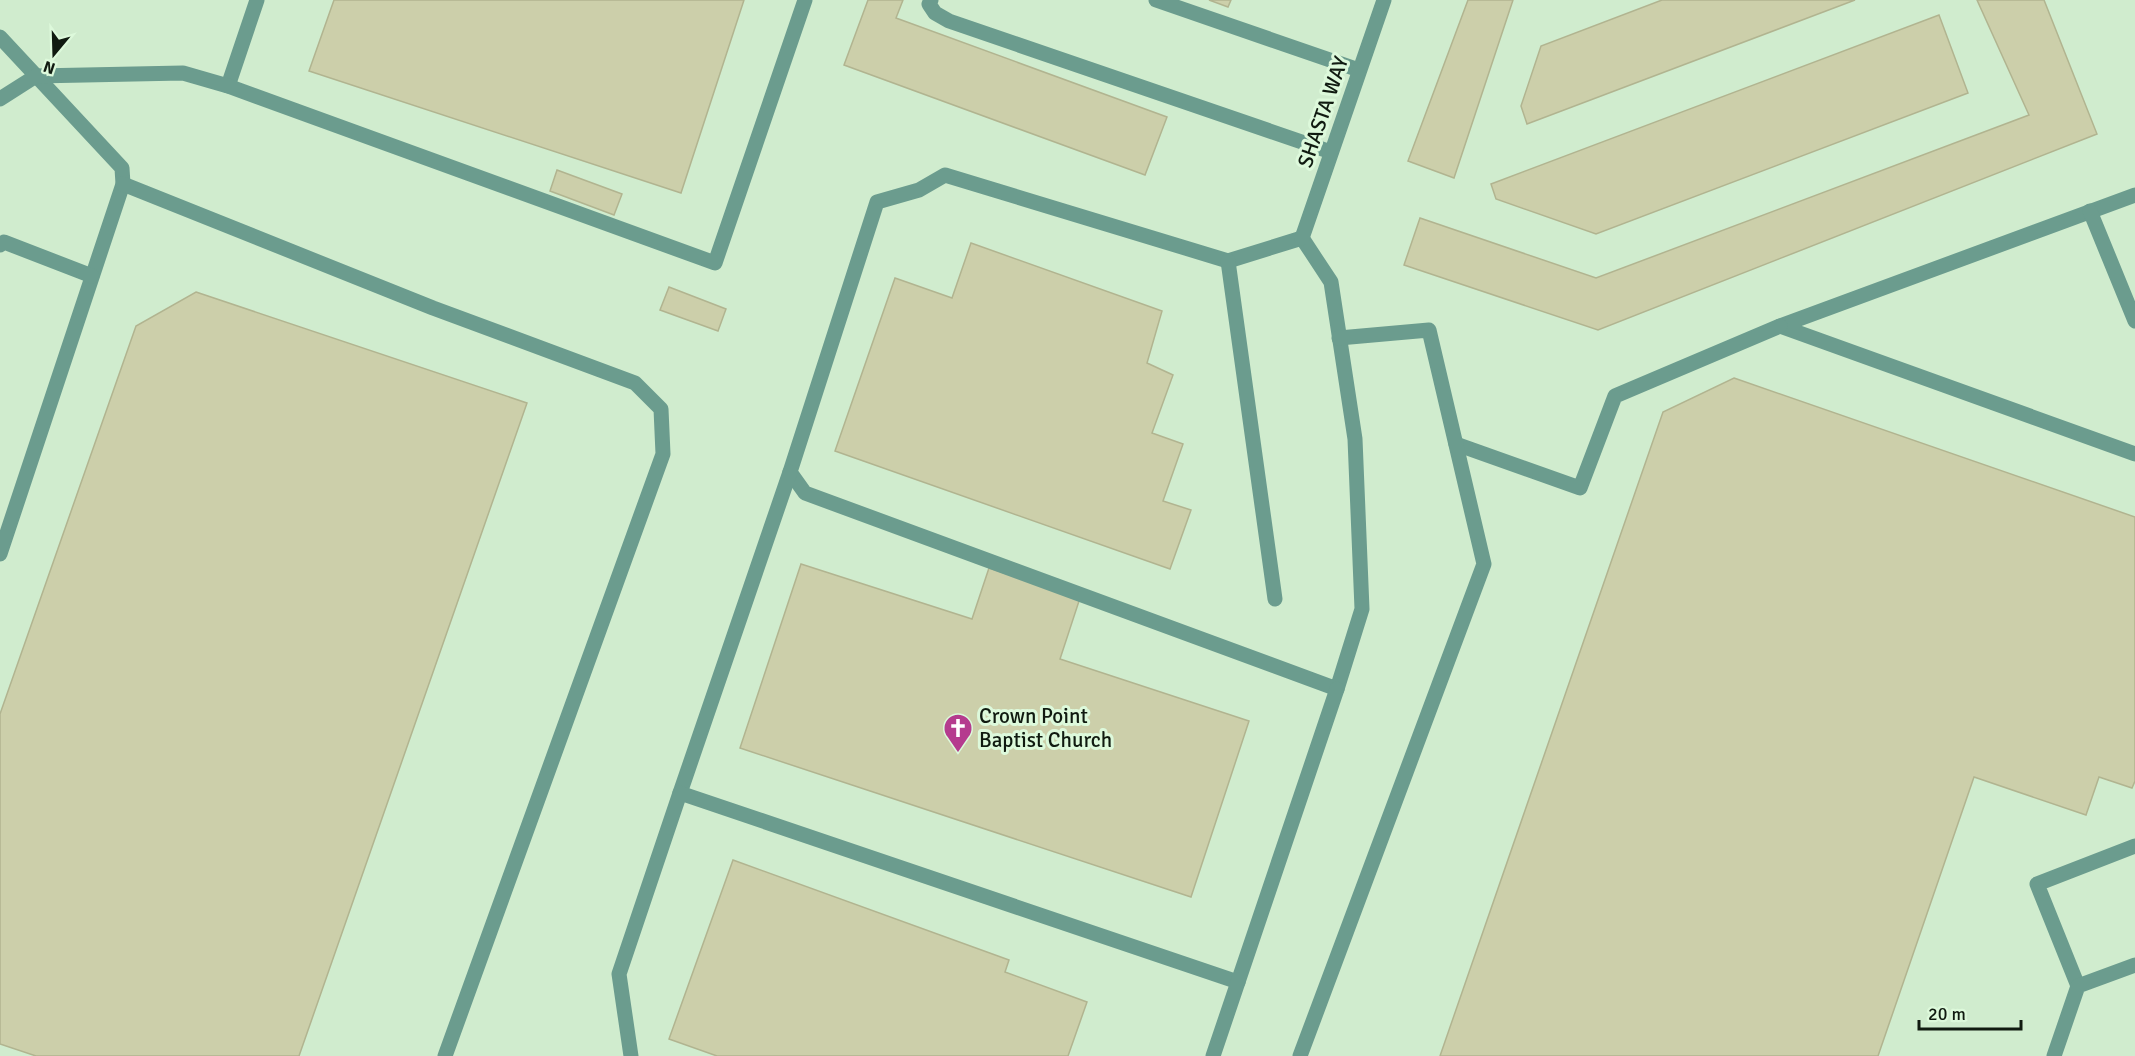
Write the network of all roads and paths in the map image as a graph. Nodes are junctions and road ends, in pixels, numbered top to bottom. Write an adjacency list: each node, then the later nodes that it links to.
1 (257, 0): 9 (street)
2 (805, 0): 9 (street)
3 (931, 0): 11 (street)
4 (1156, 0): 7 (street)
5 (1384, 0): 7 (street, SHASTA WAY)
6 (0, 38): 8 (street)
7 (1359, 70): 11 (street, SHASTA WAY)
8 (36, 76): 9 (street); 10 (street); 12 (street)
9 (228, 86)
10 (0, 99)
11 (1331, 152): 15 (street, SHASTA WAY)
12 (123, 184): 18 (street); 33 (street)
13 (2135, 195): 14 (street)
14 (2090, 211): 19 (street); 20 (street)
15 (1302, 238): 17 (street); 21 (street)
16 (0, 245): 18 (street)
17 (1228, 261): 24 (street); 26 (street)
18 (92, 276): 25 (street)
19 (2135, 321)
20 (1780, 326): 22 (street); 23 (street)
21 (1339, 338): 22 (street); 27 (street)
22 (1456, 444): 36 (street)
23 (2135, 454)
24 (790, 472): 27 (street); 28 (street)
25 (0, 554)
26 (1275, 599)
27 (1336, 689): 31 (street)
28 (680, 793): 31 (street); 34 (street)
29 (2135, 846): 32 (street)
30 (2135, 965): 32 (street)
31 (1238, 982): 35 (street)
32 (2078, 987): 37 (street)
33 (445, 1056)
34 (631, 1056)
35 (1213, 1056)
36 (1300, 1056)
37 (2054, 1056)

